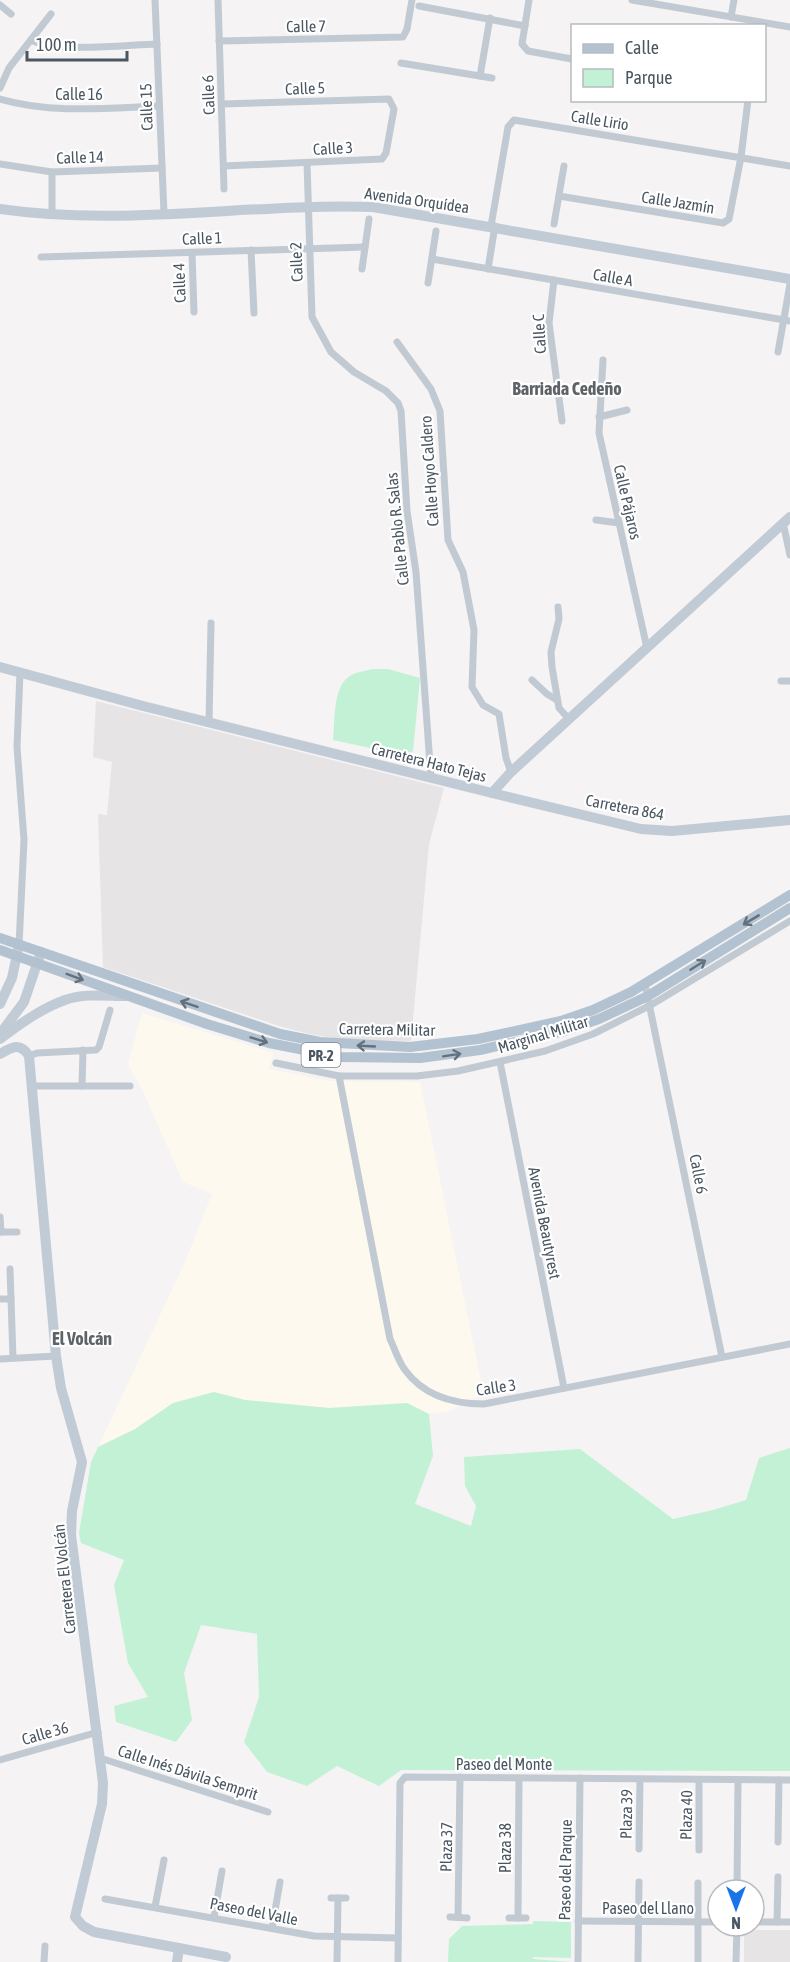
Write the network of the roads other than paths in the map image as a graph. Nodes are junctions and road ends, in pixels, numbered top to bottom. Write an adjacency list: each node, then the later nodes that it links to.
1 (155, 0): 17 (street, Calle 15)
2 (218, 0): 16 (street, Calle 6)
3 (412, 0): 16 (street, Calle 7)
4 (529, 0): 13 (street)
5 (632, 0): 11 (street)
6 (734, 0): 11 (street)
7 (0, 5): 9 (street)
8 (419, 6): 12 (street)
9 (10, 14)
10 (51, 14): 15 (street)
11 (731, 17): 14 (street)
12 (490, 18): 13 (street); 20 (street)
13 (525, 26): 18 (street)
14 (790, 27)
15 (31, 40): 17 (street); 22 (street)
16 (219, 42): 26 (street, Calle 6)
17 (157, 44): 27 (street, Calle 15)
18 (571, 59)
19 (400, 63): 20 (street)
20 (480, 76): 21 (street)
21 (492, 78)
22 (0, 88)
23 (0, 99): 27 (street, Calle 16)
24 (388, 99): 26 (street, Calle 5); 29 (street, Calle 3)
25 (748, 102): 28 (street)
26 (222, 104): 31 (street, Calle 6)
27 (159, 106): 34 (street, Calle 15)
28 (741, 158): 33 (street, Calle Lirio); 37 (street, Calle Jazmín); 44 (street, Calle Lirio)
29 (307, 163): 31 (street, Calle 3); 38 (street, Calle 2)
30 (0, 164): 35 (street, Calle 14)
31 (224, 166): 36 (street, Calle 6)
32 (564, 166): 37 (street)
33 (790, 166)
34 (162, 168): 35 (street, Calle 14); 40 (street, Calle 15)
35 (52, 172): 41 (street)
36 (224, 189)
37 (559, 196): 43 (street)
38 (309, 207): 40 (street, Avenida Orquídea); 44 (street, Avenida Orquídea); 47 (street, Calle 2)
39 (0, 209): 41 (street, Avenida Orquídea)
40 (164, 213): 41 (street, Avenida Orquídea)
41 (52, 215)
42 (369, 219): 46 (street)
43 (554, 224)
44 (493, 226): 53 (street); 54 (street, Avenida Orquídea)
45 (436, 231): 51 (street)
46 (365, 247): 47 (street, Calle 1); 52 (street)
47 (309, 248): 48 (street, Calle 1); 60 (street, Calle 2)
48 (251, 250): 49 (street, Calle 1); 59 (street)
49 (192, 252): 50 (street, Calle 1); 58 (street, Calle 4)
50 (41, 257)
51 (432, 259): 53 (street, Calle A); 56 (street)
52 (362, 269)
53 (488, 269): 55 (street, Calle A)
54 (790, 279)
55 (554, 280): 61 (street, Calle A); 67 (street, Calle C)
56 (428, 283)
57 (790, 284): 61 (street)
58 (194, 312)
59 (254, 313)
60 (312, 317): 84 (street, Calle Pablo R. Salas)
61 (787, 320): 63 (street)
62 (396, 342): 83 (street, Calle Hoyo Caldero)
63 (778, 352)
64 (603, 360): 66 (street, Calle Pájaros)
65 (627, 410): 66 (street)
66 (599, 417): 70 (street, Calle Pájaros)
67 (562, 421)
68 (596, 520): 70 (street)
69 (787, 520): 71 (street); 74 (street, Carretera Hato Tejas)
70 (619, 524): 74 (street, Calle Pájaros)
71 (790, 555)
72 (558, 607): 80 (street)
73 (211, 623): 82 (street)
74 (647, 648): 81 (street, Carretera Hato Tejas)
75 (0, 667): 76 (street, Carretera Hato Tejas)
76 (20, 672): 82 (street, Carretera Hato Tejas); 91 (street)
77 (532, 680): 80 (street)
78 (782, 681): 79 (street)
79 (790, 681)
80 (558, 700): 81 (street)
81 (569, 719): 83 (street, Carretera Hato Tejas)
82 (209, 722): 84 (street, Carretera Hato Tejas)
83 (511, 772): 85 (street, Carretera Hato Tejas)
84 (431, 778): 85 (street, Carretera Hato Tejas)
85 (492, 793): 86 (street, Carretera 864)
86 (790, 820)
87 (790, 895): 96 (main road, Carretera Militar / PR-2, one-way to 96)
88 (790, 908): 98 (main road, Carretera Militar / PR-2, one-way to 88)
89 (790, 921): 98 (street, Marginal Militar)
90 (0, 938): 91 (main road, Carretera Militar / PR-2)
91 (20, 945): 93 (main road, Carretera Militar / PR-2); 94 (street)
92 (0, 950): 94 (main road, Carretera Militar / PR-2)
93 (41, 952): 95 (street); 96 (main road, Carretera Militar / PR-2, one-way to 93)
94 (18, 957): 95 (main road, Carretera Militar / PR-2); 99 (street)
95 (37, 964): 97 (main road, Carretera Militar / PR-2, one-way to 97); 101 (street)
96 (645, 984): 98 (street, Calle 6)
97 (126, 996): 98 (main road, Carretera Militar / PR-2, one-way to 98); 101 (street)
98 (650, 1000): 105 (street, Marginal Militar); 119 (street, Calle 6)
99 (0, 1004)
100 (110, 1010): 102 (street)
101 (0, 1037)
102 (83, 1050): 104 (street); 109 (street)
103 (0, 1054): 104 (street)
104 (29, 1056): 108 (street, Carretera El Volcán)
105 (500, 1062): 107 (street, Marginal Militar); 122 (street, Avenida Beautyrest)
106 (276, 1063): 107 (street, Marginal Militar)
107 (339, 1076): 122 (street, Calle 3)
108 (32, 1086): 109 (street); 118 (street, Carretera El Volcán)
109 (82, 1086): 110 (street)
110 (130, 1086)
111 (0, 1217): 112 (street)
112 (1, 1232): 113 (street)
113 (17, 1232)
114 (10, 1269): 116 (street)
115 (0, 1299): 116 (street)
116 (11, 1299): 120 (street)
117 (790, 1344): 119 (street, Calle 3)
118 (56, 1356): 120 (street); 123 (street, Carretera El Volcán)
119 (722, 1357): 122 (street, Calle 3)
120 (13, 1358): 121 (street)
121 (0, 1359)
122 (564, 1388)
123 (98, 1732): 124 (street, Carretera El Volcán); 125 (street, Calle 36)
124 (100, 1758): 134 (street, Calle Inés Dávila Semprit); 165 (street, Carretera El Volcán)
125 (0, 1760)
126 (460, 1777): 127 (street, Paseo del Monte); 149 (street, Plaza 37); 162 (street, Paseo del Monte)
127 (519, 1778): 128 (street, Paseo del Monte); 151 (street, Plaza 38)
128 (580, 1778): 129 (street, Paseo del Monte); 153 (street, Paseo del Parque)
129 (640, 1779): 130 (street, Paseo del Monte); 136 (street, Plaza 39)
130 (699, 1779): 131 (street, Paseo del Monte); 137 (street, Plaza 40)
131 (738, 1780): 132 (street, Paseo del Monte); 141 (street)
132 (779, 1780): 133 (street, Paseo del Monte); 135 (street)
133 (790, 1780)
134 (268, 1812)
135 (778, 1842)
136 (639, 1849)
137 (699, 1850)
138 (164, 1860): 147 (street)
139 (222, 1871): 148 (street)
140 (778, 1877): 158 (street)
141 (737, 1878)
142 (280, 1882): 160 (street)
143 (639, 1882): 154 (street)
144 (698, 1883): 155 (street)
145 (338, 1898): 161 (street)
146 (105, 1899): 147 (street, Paseo del Valle)
147 (155, 1907): 148 (street, Paseo del Valle)
148 (214, 1917): 160 (street, Paseo del Valle)
149 (467, 1918)
150 (509, 1918): 151 (street)
151 (518, 1918): 152 (street)
152 (526, 1918)
153 (578, 1921): 154 (street, Paseo del Llano); 172 (street, Paseo del Parque)
154 (639, 1921): 155 (street, Paseo del Llano); 173 (street)
155 (698, 1922): 156 (street, Paseo del Llano); 174 (street)
156 (706, 1922)
157 (766, 1922): 158 (street)
158 (777, 1922): 159 (street)
159 (790, 1922)
160 (272, 1928): 161 (street, Paseo del Valle)
161 (338, 1937): 162 (street, Paseo del Valle); 170 (street)
162 (398, 1938): 171 (street, Paseo del Monte)
163 (737, 1938): 175 (street)
164 (45, 1946): 168 (street)
165 (179, 1948): 166 (street, Carretera El Volcán); 169 (street)
166 (226, 1957)
167 (54, 1958): 168 (street)
168 (44, 1959)
169 (177, 1962)
170 (337, 1962)
171 (398, 1962)
172 (578, 1962)
173 (638, 1962)
174 (698, 1962)
175 (736, 1962)

